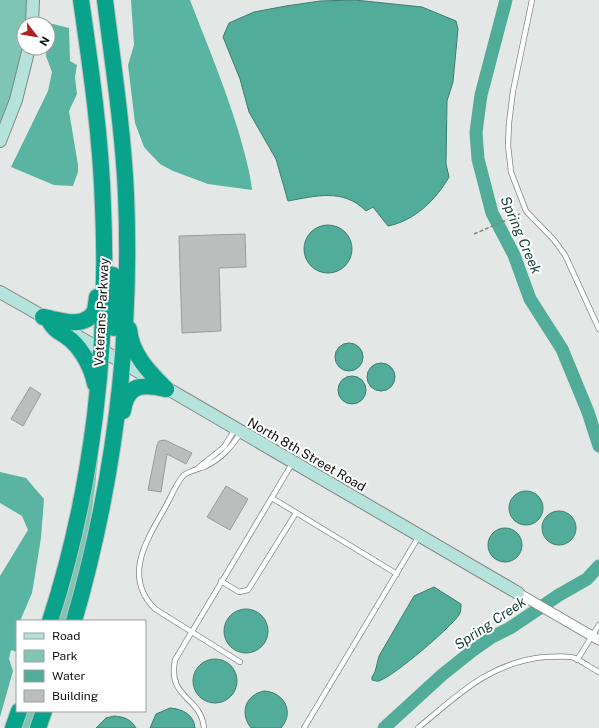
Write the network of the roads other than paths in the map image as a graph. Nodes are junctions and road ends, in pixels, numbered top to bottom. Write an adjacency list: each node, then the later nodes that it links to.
1 (81, 0): 8 (highway, Veterans Parkway)
2 (105, 0): 11 (highway, Veterans Parkway)
3 (532, 0): 13 (lane)
4 (33, 2): 5 (street)
5 (32, 16)
6 (27, 56): 7 (street)
7 (0, 141)
8 (102, 183): 9 (highway, Veterans Parkway); 15 (highway)
9 (103, 208): 12 (highway); 14 (highway, Veterans Parkway)
10 (0, 292): 12 (street, North 8th Street Road)
11 (126, 301): 15 (highway, Veterans Parkway); 16 (highway)
12 (45, 318): 14 (street, North 8th Street Road); 17 (highway)
13 (599, 329)
14 (100, 350): 15 (street, North 8th Street Road); 17 (highway, Veterans Parkway); 21 (highway)
15 (122, 364): 16 (street, North 8th Street Road); 21 (highway, Veterans Parkway)
16 (166, 389): 18 (street, North 8th Street Road); 21 (highway)
17 (97, 395): 27 (highway, Veterans Parkway)
18 (238, 430): 19 (street, North 8th Street Road); 30 (lane)
19 (293, 462): 20 (lane); 23 (street, North 8th Street Road)
20 (272, 498): 22 (lane); 25 (lane)
21 (103, 503): 28 (highway, Veterans Parkway)
22 (296, 513): 24 (lane); 25 (lane)
23 (419, 536): 24 (lane); 26 (street, North 8th Street Road)
24 (397, 574): 40 (lane)
25 (222, 582): 30 (lane)
26 (518, 593): 31 (street, North 8th Street Road)
27 (50, 620)
28 (74, 620)
29 (599, 625): 31 (lane)
30 (190, 632): 33 (lane); 39 (lane)
31 (596, 638): 32 (lane)
32 (577, 660): 34 (lane); 41 (lane)
33 (240, 662)
34 (599, 672)
35 (19, 712): 37 (highway)
36 (44, 712): 38 (highway)
37 (13, 728)
38 (38, 728)
39 (204, 728)
40 (304, 728)
41 (418, 728)

